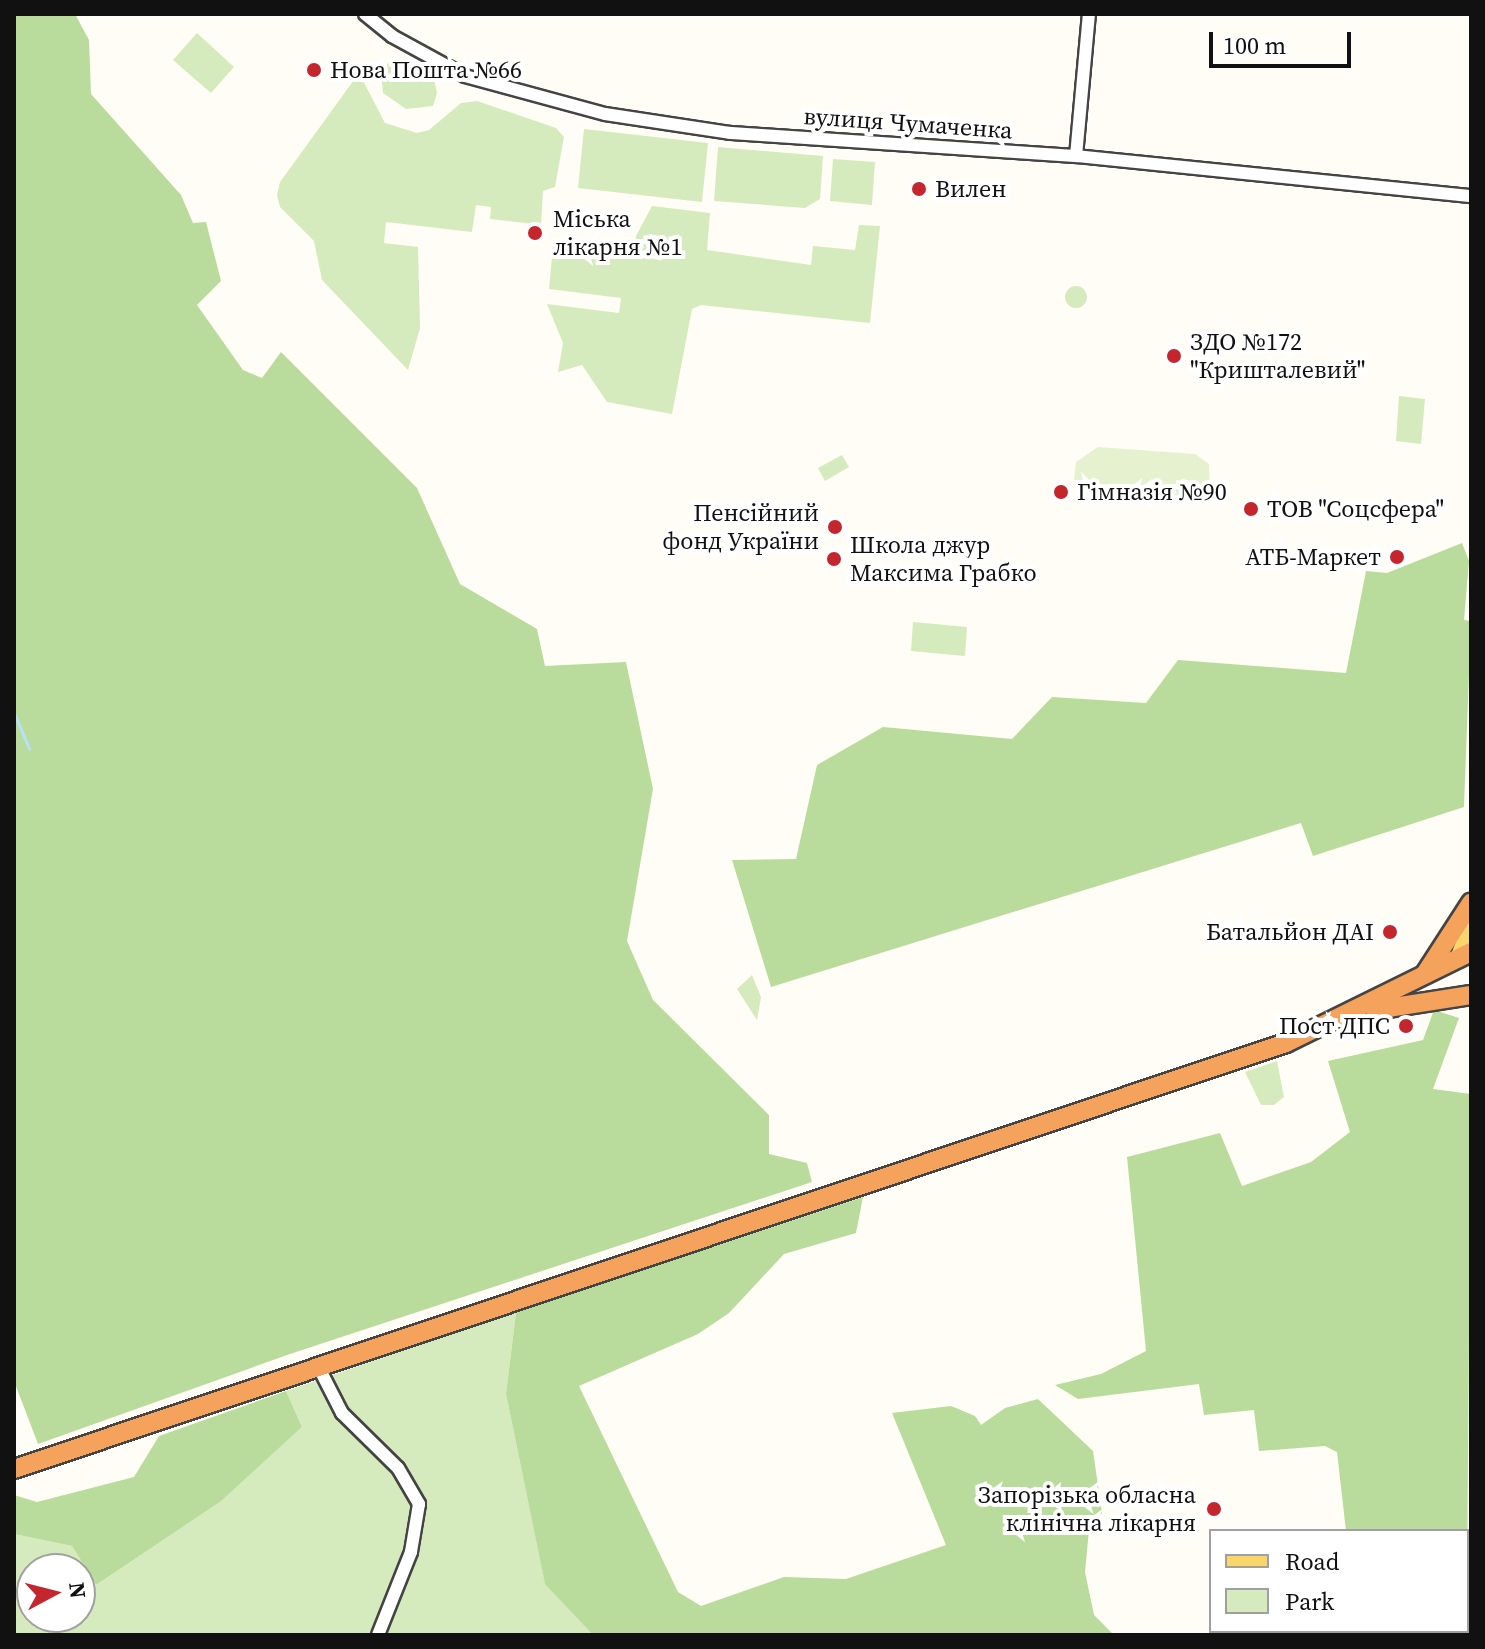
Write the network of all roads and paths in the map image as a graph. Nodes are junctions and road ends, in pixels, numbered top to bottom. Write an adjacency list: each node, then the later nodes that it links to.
1 (365, 14): 3 (street, вулиця Чумаченка)
2 (1089, 14): 3 (street)
3 (1076, 156): 4 (street, вулиця Чумаченка)
4 (1471, 196)
5 (1471, 903): 8 (highway)
6 (1471, 924): 7 (main road)
7 (1464, 956): 8 (highway); 9 (highway)
8 (1420, 981): 10 (highway)
9 (1471, 996): 10 (highway)
10 (1357, 1013): 11 (highway)
11 (318, 1366): 12 (highway); 13 (street)
12 (14, 1469)
13 (378, 1635)

